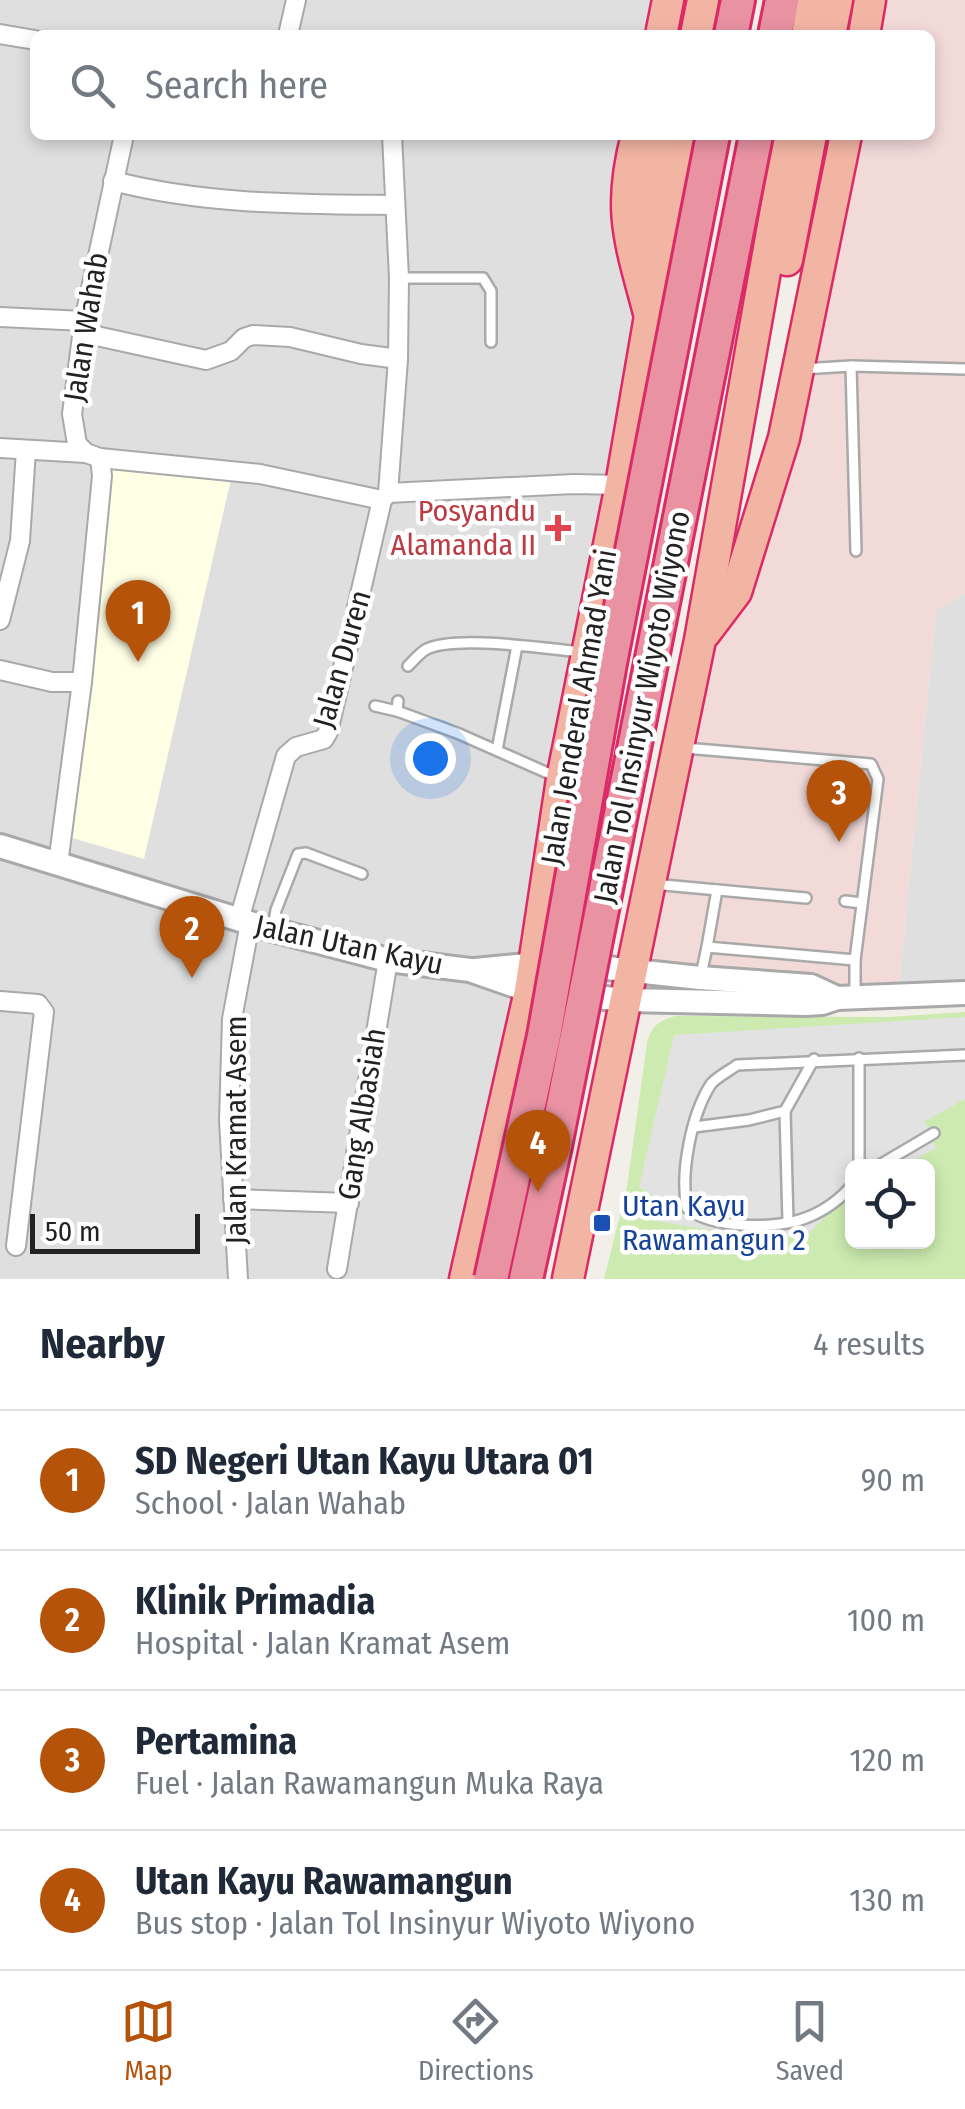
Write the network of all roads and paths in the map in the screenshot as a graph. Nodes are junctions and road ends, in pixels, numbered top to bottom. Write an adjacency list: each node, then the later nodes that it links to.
1 (296, 0): 11 (street)
2 (668, 0): 12 (highway)
3 (703, 0): 13 (highway)
4 (724, 0): 14 (highway)
5 (738, 0): 15 (highway)
6 (747, 0): 16 (lane)
7 (785, 0): 17 (highway)
8 (813, 0): 18 (highway)
9 (837, 0): 19 (highway)
10 (870, 0): 20 (highway)
11 (289, 30)
12 (662, 30)
13 (697, 30)
14 (718, 30)
15 (733, 30)
16 (741, 30)
17 (779, 30)
18 (808, 30)
19 (831, 30)
20 (865, 30)
21 (0, 34): 22 (street)
22 (30, 39)
23 (123, 140): 35 (street, Jalan Wahab)
24 (392, 140): 36 (street, Jalan Duren)
25 (636, 140): 39 (highway)
26 (662, 140): 38 (highway)
27 (693, 140): 38 (highway, Jalan Jenderal Ahmad Yani)
28 (715, 140): 77 (lane)
29 (715, 140): 103 (highway, Jalan Tol Insinyur Wiyoto Wiyono, bridge)
30 (758, 140): 78 (lane)
31 (758, 140): 105 (highway, Jalan Tol Insinyur Wiyoto Wiyono, bridge)
32 (788, 140): 52 (highway)
33 (810, 140): 52 (highway)
34 (845, 140): 46 (highway)
35 (113, 182): 36 (street); 41 (street, Jalan Wahab)
36 (395, 205): 37 (street, Jalan Duren)
37 (400, 278): 42 (lane); 43 (street, Jalan Duren)
38 (657, 286): 39 (highway, Jalan Jenderal Ahmad Yani)
39 (650, 316): 50 (highway, Jalan Jenderal Ahmad Yani)
40 (0, 318): 41 (street)
41 (84, 327): 43 (street); 49 (street, Jalan Wahab)
42 (491, 342)
43 (398, 359): 51 (street, Jalan Duren)
44 (851, 366): 45 (lane); 46 (lane); 53 (lane)
45 (965, 369)
46 (799, 370): 55 (highway)
47 (0, 448): 48 (street)
48 (26, 450): 49 (street); 54 (street)
49 (93, 456): 51 (street); 60 (street, Jalan Wahab)
50 (621, 485): 51 (street); 57 (highway, Jalan Jenderal Ahmad Yani)
51 (385, 497): 73 (street, Jalan Duren)
52 (723, 519): 55 (highway)
53 (856, 551)
54 (0, 620)
55 (700, 640): 62 (highway)
56 (517, 646): 57 (lane); 58 (lane); 63 (lane)
57 (586, 652): 64 (highway, Jalan Jenderal Ahmad Yani)
58 (408, 666)
59 (0, 670): 60 (street)
60 (82, 682): 66 (street, Jalan Wahab)
61 (375, 706): 63 (lane)
62 (677, 748): 68 (highway); 72 (lane)
63 (498, 750): 64 (lane)
64 (562, 779): 79 (highway, Jalan Jenderal Ahmad Yani)
65 (0, 846): 66 (street, Jalan Utan Kayu)
66 (58, 864): 73 (street, Jalan Utan Kayu)
67 (362, 874): 73 (lane)
68 (650, 884): 69 (lane); 81 (highway)
69 (717, 890): 70 (lane); 74 (lane)
70 (806, 898)
71 (845, 902): 72 (lane)
72 (862, 903): 76 (lane)
73 (254, 924): 75 (street, Jalan Utan Kayu); 96 (street, Jalan Kramat Asem)
74 (706, 946): 76 (lane); 80 (lane)
75 (388, 960): 79 (street, Jalan Utan Kayu); 97 (street, Gang Albasiah)
76 (854, 960): 85 (lane)
77 (566, 964): 78 (street); 79 (street); 83 (lane)
78 (602, 968): 81 (street); 84 (lane)
79 (532, 976): 83 (street); 102 (highway, Jalan Jenderal Ahmad Yani)
80 (700, 978): 81 (street); 85 (street)
81 (630, 986): 84 (street); 85 (street); 107 (highway)
82 (965, 992): 85 (street)
83 (560, 995): 84 (street); 104 (lane)
84 (596, 998): 106 (lane)
85 (846, 998)
86 (0, 1000): 99 (street)
87 (965, 1055): 88 (lane)
88 (859, 1058): 89 (lane); 93 (lane)
89 (814, 1060): 90 (lane); 91 (lane)
90 (785, 1111): 91 (lane); 98 (lane)
91 (694, 1126): 98 (lane)
92 (934, 1133): 94 (lane)
93 (860, 1159)
94 (890, 1159)
95 (845, 1195): 98 (lane)
96 (234, 1199): 97 (street); 101 (street, Jalan Kramat Asem)
97 (349, 1203): 100 (street, Gang Albasiah)
98 (788, 1222)
99 (16, 1246)
100 (338, 1269)
101 (238, 1279)
102 (464, 1279)
103 (491, 1279)
104 (499, 1279)
105 (526, 1279)
106 (537, 1279)
107 (568, 1279)

